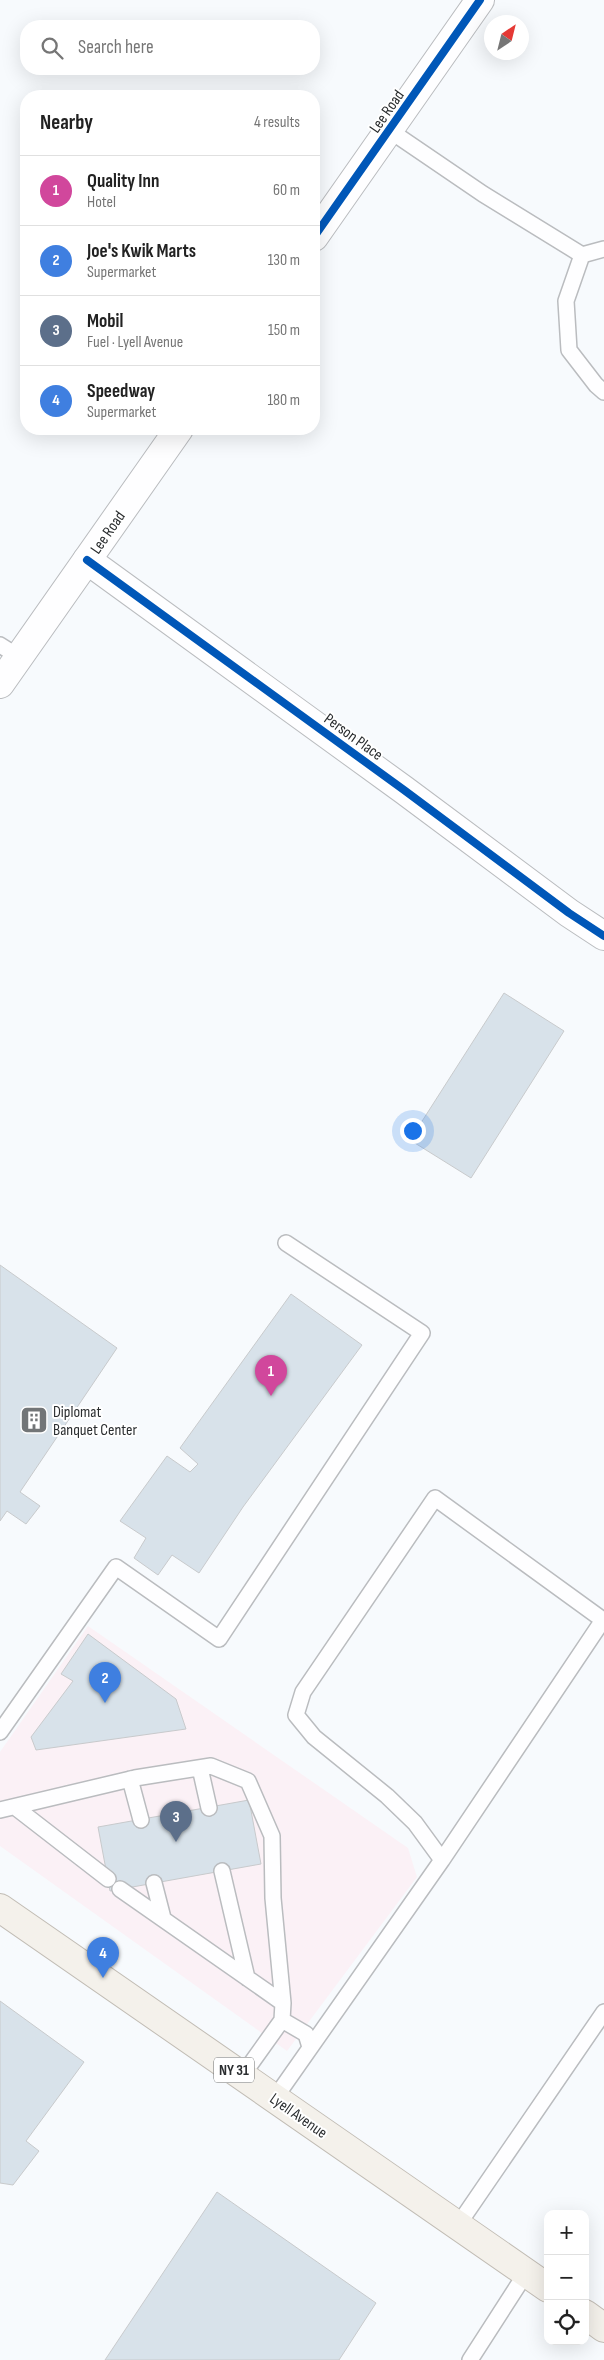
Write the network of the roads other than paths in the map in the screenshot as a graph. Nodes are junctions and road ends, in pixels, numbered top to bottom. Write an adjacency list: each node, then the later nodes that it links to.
1 (480, 0): 2 (street, Lee Road)
2 (389, 130): 3 (street, Lee Road); 5 (lane)
3 (320, 228)
4 (604, 249): 5 (lane)
5 (582, 255): 6 (lane)
6 (604, 392)
7 (175, 435): 8 (street, Lee Road)
8 (87, 560): 9 (street, Lee Road); 11 (street, Person Place)
9 (9, 651): 10 (street, Lee Road)
10 (0, 684)
11 (604, 936)
12 (286, 1243): 13 (lane)
13 (0, 1732)
14 (200, 1768): 15 (lane); 17 (lane); 27 (lane)
15 (130, 1779): 16 (lane); 18 (lane)
16 (7, 1808): 21 (lane)
17 (209, 1808)
18 (141, 1820)
19 (442, 1860): 19 (lane); 30 (lane)
20 (222, 1871): 26 (lane)
21 (108, 1879)
22 (154, 1883): 25 (lane)
23 (120, 1889): 25 (lane)
24 (0, 1908): 31 (main road, Lyell Avenue / NY 31)
25 (163, 1918): 26 (lane)
26 (247, 1978): 27 (lane)
27 (283, 2003): 29 (lane)
28 (604, 2012): 33 (lane)
29 (282, 2020): 30 (lane); 31 (lane)
30 (310, 2047): 32 (lane)
31 (242, 2076): 32 (main road, Lyell Avenue / NY 31)
32 (275, 2098): 33 (main road, Lyell Avenue / NY 31)
33 (458, 2225): 34 (main road, Lyell Avenue / NY 31)
34 (537, 2280): 37 (lane)
35 (589, 2317): 36 (main road)
36 (604, 2328)
37 (470, 2360)

